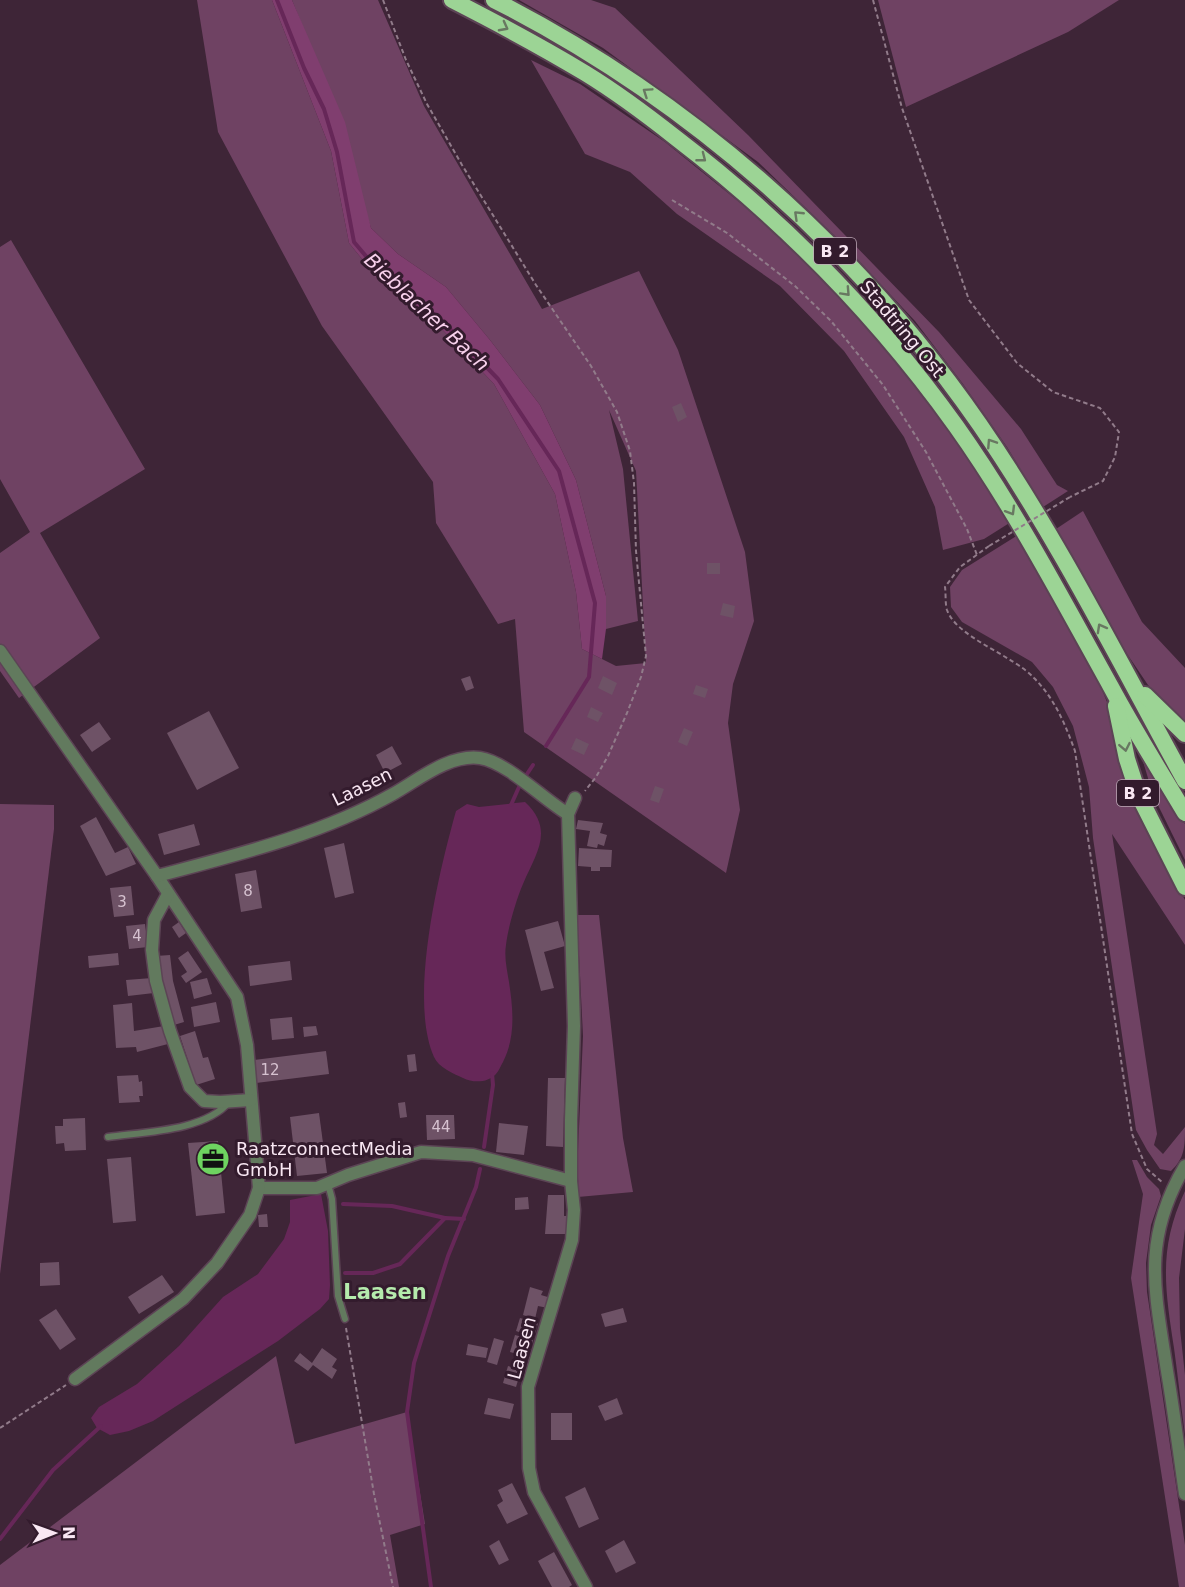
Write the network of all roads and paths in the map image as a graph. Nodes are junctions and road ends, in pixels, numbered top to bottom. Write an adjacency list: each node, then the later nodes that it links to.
1 (383, 0): 12 (path)
2 (452, 0): 9 (highway, Stadtring Ost / B 2, one-way to 9)
3 (494, 0): 8 (highway, Stadtring Ost / B 2, one-way to 3)
4 (873, 0): 6 (path, bridge)
5 (672, 200): 6 (path)
6 (977, 555): 25 (path)
7 (0, 651): 15 (street)
8 (1130, 679): 10 (highway, B 2); 11 (highway, Stadtring Ost / B 2)
9 (1113, 690): 13 (highway, Stadtring Ost / B 2); 16 (highway, B 2, one-way to 16)
10 (1185, 734)
11 (1185, 781)
12 (576, 798): 14 (street, Laasen)
13 (1185, 813)
14 (568, 814): 15 (street, Laasen); 22 (street, Laasen)
15 (156, 876): 17 (street)
16 (1185, 887)
17 (168, 894): 18 (street); 19 (street)
18 (251, 1100): 19 (street); 24 (street)
19 (230, 1101): 20 (lane)
20 (108, 1137)
21 (1185, 1166): 25 (street)
22 (571, 1181): 23 (street); 31 (street, Laasen)
23 (328, 1184): 24 (street); 26 (lane)
24 (259, 1188): 27 (street)
25 (1172, 1189): 29 (street)
26 (345, 1319): 30 (path)
27 (75, 1379): 28 (path)
28 (0, 1428)
29 (1185, 1494)
30 (393, 1587)
31 (586, 1587)

